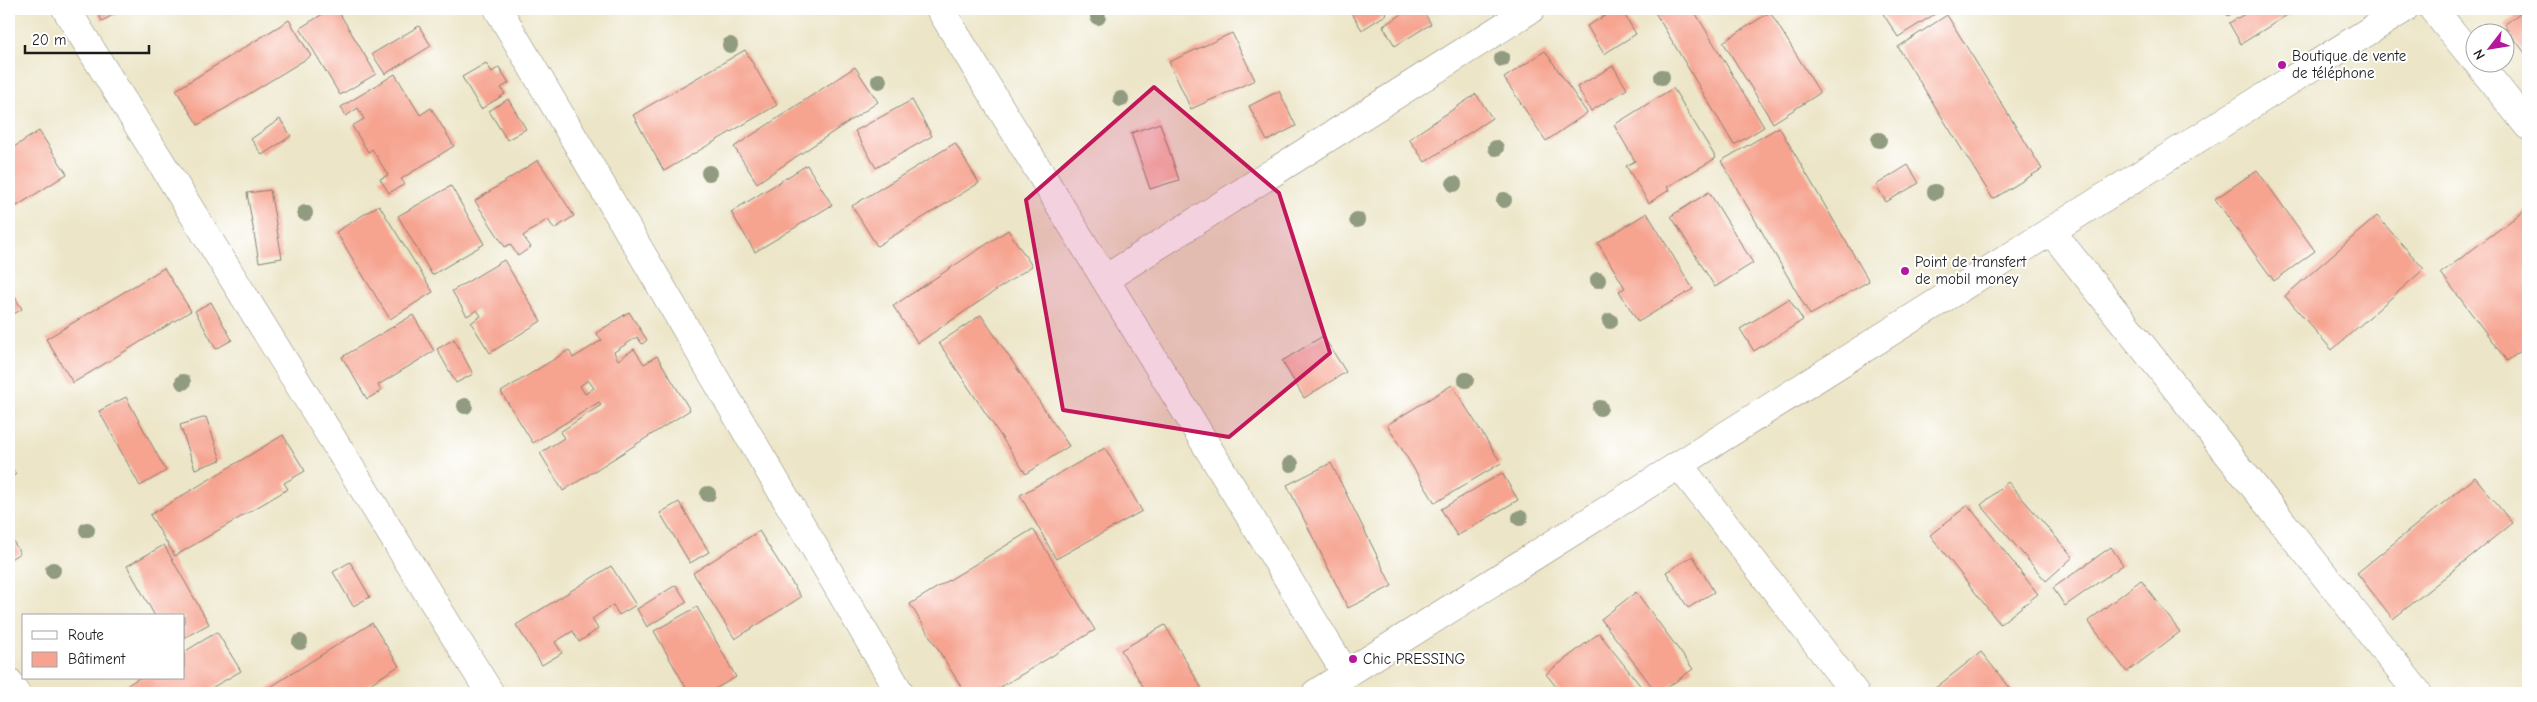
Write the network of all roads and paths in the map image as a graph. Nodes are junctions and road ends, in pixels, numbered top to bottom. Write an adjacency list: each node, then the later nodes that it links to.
1 (66, 9): 16 (street)
2 (498, 9): 17 (street)
3 (940, 9): 11 (street)
4 (1531, 9): 11 (street)
5 (2404, 9): 10 (street)
6 (2433, 9): 7 (street)
7 (2464, 47)
8 (2485, 72): 9 (street)
9 (2528, 126)
10 (2051, 231): 12 (street); 20 (street)
11 (1105, 279): 13 (street)
12 (1679, 465): 13 (street); 19 (street)
13 (1346, 674): 18 (street)
14 (9, 682): 15 (street)
15 (16, 693)
16 (490, 693)
17 (900, 693)
18 (1316, 693)
19 (1855, 693)
20 (2418, 693)

